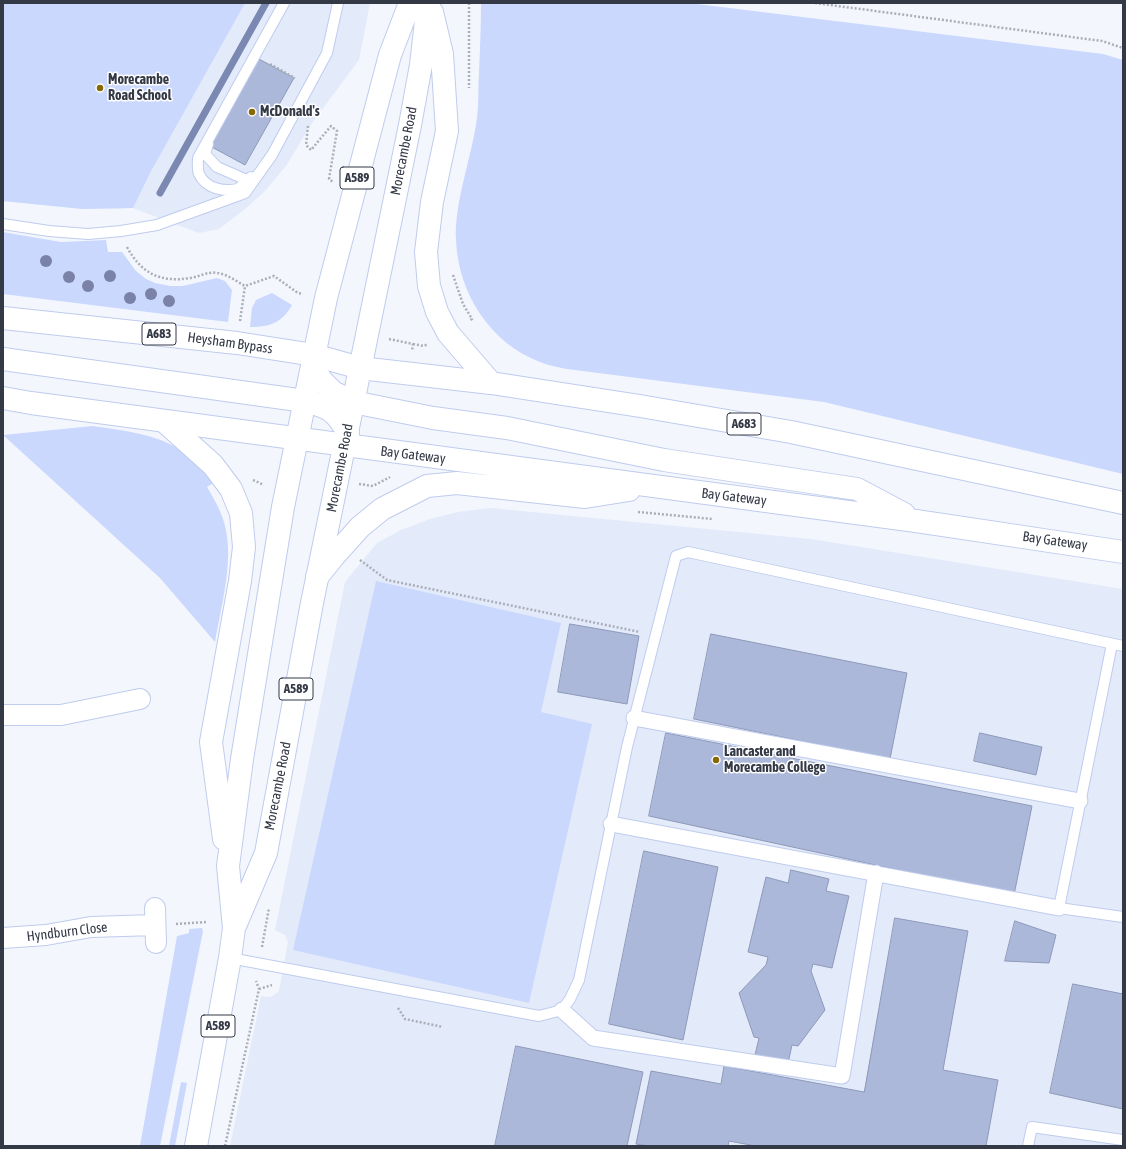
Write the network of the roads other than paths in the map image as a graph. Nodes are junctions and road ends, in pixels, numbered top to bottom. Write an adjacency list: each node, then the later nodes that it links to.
1 (284, 3): 5 (lane)
2 (338, 3): 6 (lane)
3 (410, 3): 11 (main road, Morecambe Road / A589)
4 (429, 3): 12 (main road, Morecambe Road / A589); 13 (main road)
5 (210, 135): 7 (lane); 7 (lane)
6 (272, 155): 7 (lane); 8 (lane)
7 (247, 180)
8 (3, 224)
9 (3, 318): 11 (main road, Heysham Bypass / A683)
10 (3, 359): 15 (main road)
11 (313, 360): 12 (main road, Heysham Bypass / A683); 15 (main road, Morecambe Road / A589); 16 (main road)
12 (360, 368): 13 (main road, A683); 16 (main road, Morecambe Road / A589)
13 (491, 383): 21 (main road, A683)
14 (3, 398): 17 (main road)
15 (305, 401): 18 (main road, Morecambe Road / A589); 19 (main road)
16 (354, 402): 19 (main road, Morecambe Road / A589); 22 (main road)
17 (164, 421): 18 (main road); 32 (main road)
18 (297, 439): 19 (main road); 32 (main road, Morecambe Road / A589)
19 (346, 439): 20 (main road, Bay Gateway); 24 (main road, Morecambe Road / A589)
20 (654, 486): 22 (main road, Bay Gateway); 24 (main road)
21 (1123, 503)
22 (916, 521): 23 (main road, Bay Gateway)
23 (1123, 552)
24 (317, 577): 37 (main road, Morecambe Road / A589)
25 (1112, 644): 26 (lane); 29 (lane); 30 (lane)
26 (1123, 646)
27 (140, 699): 28 (street)
28 (3, 715)
29 (634, 718): 30 (street); 31 (lane)
30 (1080, 801): 34 (lane)
31 (611, 824): 33 (street); 40 (lane)
32 (228, 866): 37 (main road, Morecambe Road / A589)
33 (876, 873): 34 (street); 40 (street)
34 (1059, 908): 35 (lane)
35 (1123, 918)
36 (160, 925): 38 (street, Hyndburn Close)
37 (234, 928): 39 (main road, Morecambe Road / A589)
38 (3, 938)
39 (230, 958): 40 (lane); 42 (main road, Morecambe Road / A589)
40 (562, 1010)
41 (1123, 1140): 43 (lane)
42 (196, 1146)
43 (1028, 1146)

